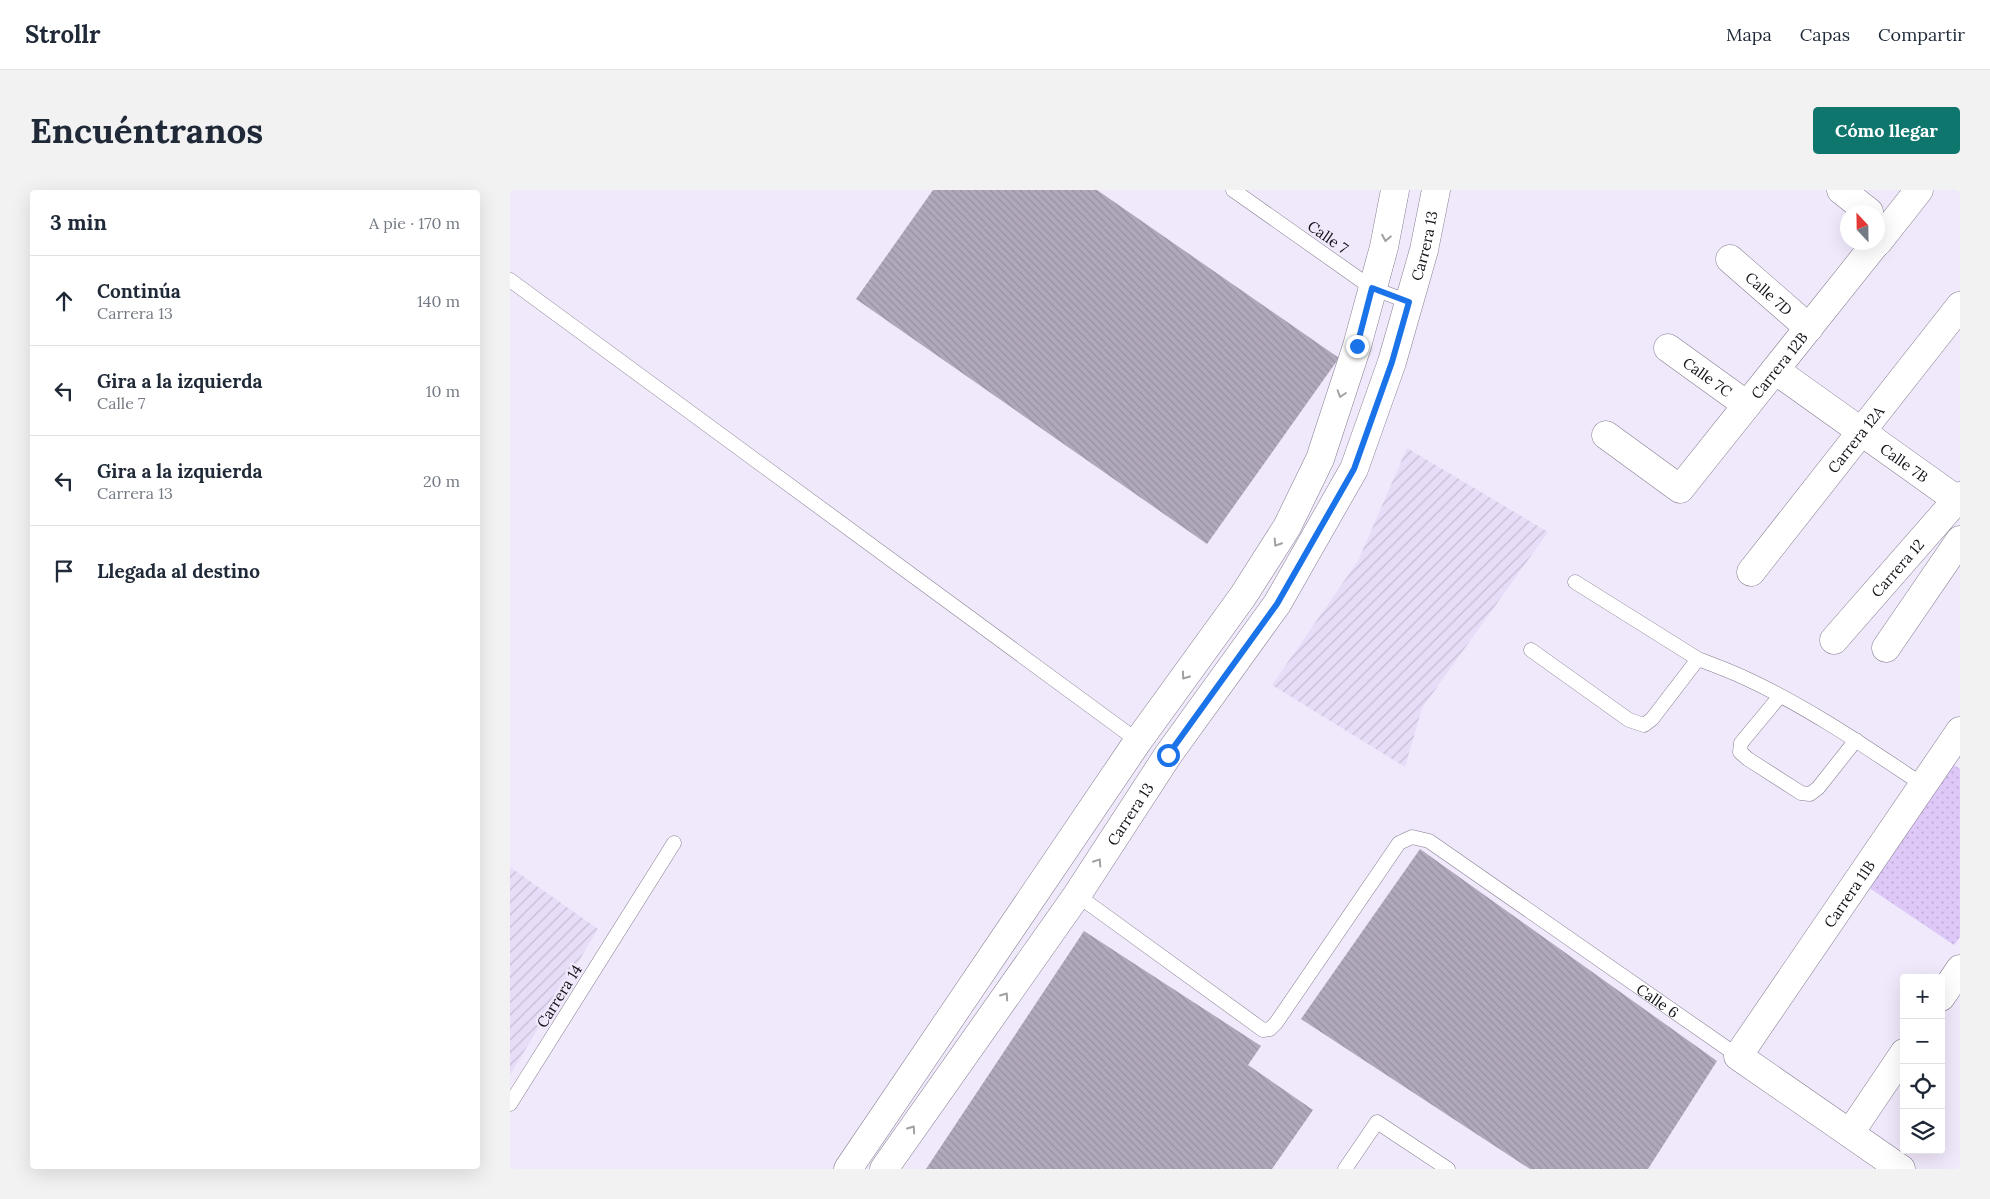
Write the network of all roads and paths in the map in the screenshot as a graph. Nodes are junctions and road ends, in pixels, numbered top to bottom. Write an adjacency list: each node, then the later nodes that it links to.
1 (1233, 190): 11 (lane, Calle 7)
2 (1395, 190): 11 (street, one-way to 11)
3 (1436, 190): 12 (street, Carrera 13)
4 (1841, 190): 6 (street)
5 (1919, 190): 7 (street, Carrera 12B)
6 (1855, 205)
7 (1885, 222)
8 (1863, 250): 14 (street, Carrera 12B)
9 (1730, 259): 14 (street, Calle 7D)
10 (510, 280): 30 (lane)
11 (1372, 288): 12 (lane, Calle 7); 30 (street, one-way to 30)
12 (1409, 302): 34 (street, Carrera 13, one-way to 12)
13 (1960, 306): 18 (street, Carrera 12A)
14 (1809, 328): 16 (street, Carrera 12B)
15 (1668, 348): 17 (street, Calle 7C)
16 (1775, 370): 17 (street, Carrera 12B); 18 (street, Calle 7B)
17 (1748, 405): 19 (street, Carrera 12B)
18 (1862, 431): 20 (street, Calle 7B); 22 (street, Carrera 12A)
19 (1606, 435)
20 (1959, 499): 24 (street, Carrera 12)
21 (1960, 540): 25 (street)
22 (1751, 572)
23 (1575, 582): 27 (lane)
24 (1834, 640)
25 (1886, 648)
26 (1531, 650): 27 (lane)
27 (1698, 659): 28 (lane)
28 (1780, 696): 29 (lane); 29 (lane)
29 (1856, 740): 32 (lane)
30 (1138, 741): 37 (street)
31 (1957, 743): 32 (street, Carrera 11B)
32 (1923, 785): 39 (street, Carrera 11B)
33 (674, 843): 41 (lane, Carrera 14)
34 (1077, 894): 38 (street, Carrera 13, one-way to 34); 39 (lane, Calle 6)
35 (1960, 969): 36 (street)
36 (1945, 991)
37 (946, 1026): 38 (street); 43 (street)
38 (973, 1042): 44 (street, Carrera 13, one-way to 38)
39 (1738, 1056): 42 (street, Calle 6)
40 (1900, 1059): 42 (street)
41 (510, 1104)
42 (1850, 1133): 47 (street, Calle 6)
43 (848, 1169)
44 (884, 1169)
45 (1345, 1169): 46 (lane)
46 (1448, 1169)
47 (1901, 1169)

